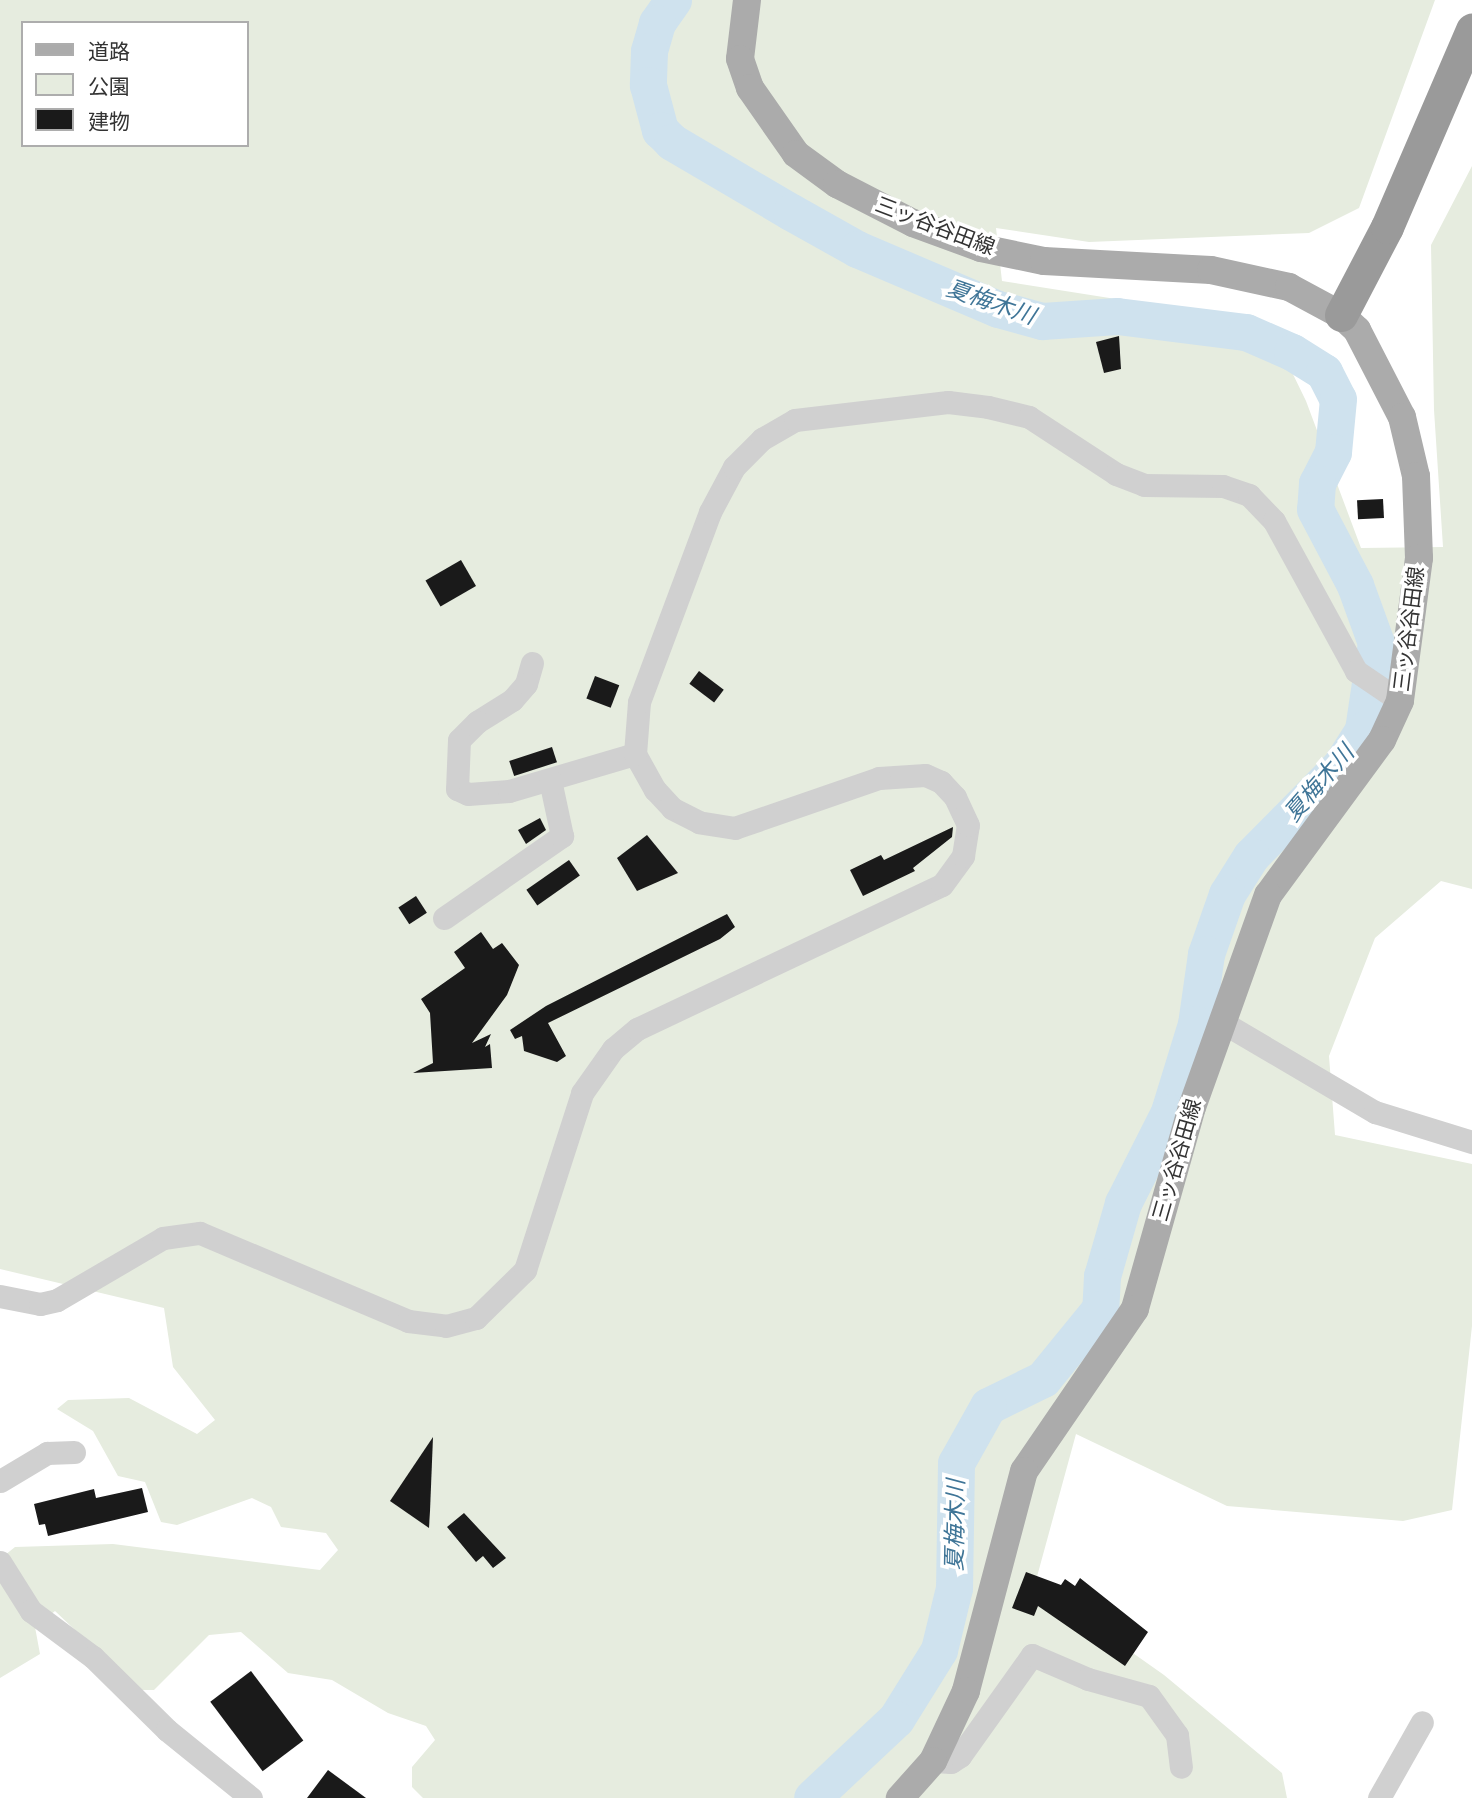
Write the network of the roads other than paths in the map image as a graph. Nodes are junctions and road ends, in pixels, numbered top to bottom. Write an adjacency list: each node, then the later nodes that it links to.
1 (747, 0): 4 (main road, 三ッ谷谷田線)
2 (1472, 30): 4 (highway)
3 (1472, 80): 4 (highway)
4 (1340, 315): 6 (main road, 三ッ谷谷田線)
5 (532, 663): 8 (street)
6 (1397, 699): 7 (street); 10 (main road, 三ッ谷谷田線)
7 (635, 754): 8 (street); 12 (street)
8 (550, 780): 9 (street)
9 (444, 918)
10 (1222, 1022): 11 (street); 17 (main road, 三ッ谷谷田線)
11 (1472, 1142)
12 (0, 1296)
13 (74, 1452): 14 (street)
14 (0, 1481)
15 (0, 1562): 19 (street)
16 (1422, 1722): 21 (street)
17 (933, 1761): 18 (street); 20 (main road, 三ッ谷谷田線)
18 (1181, 1766)
19 (251, 1798)
20 (900, 1798)
21 (1379, 1798)

